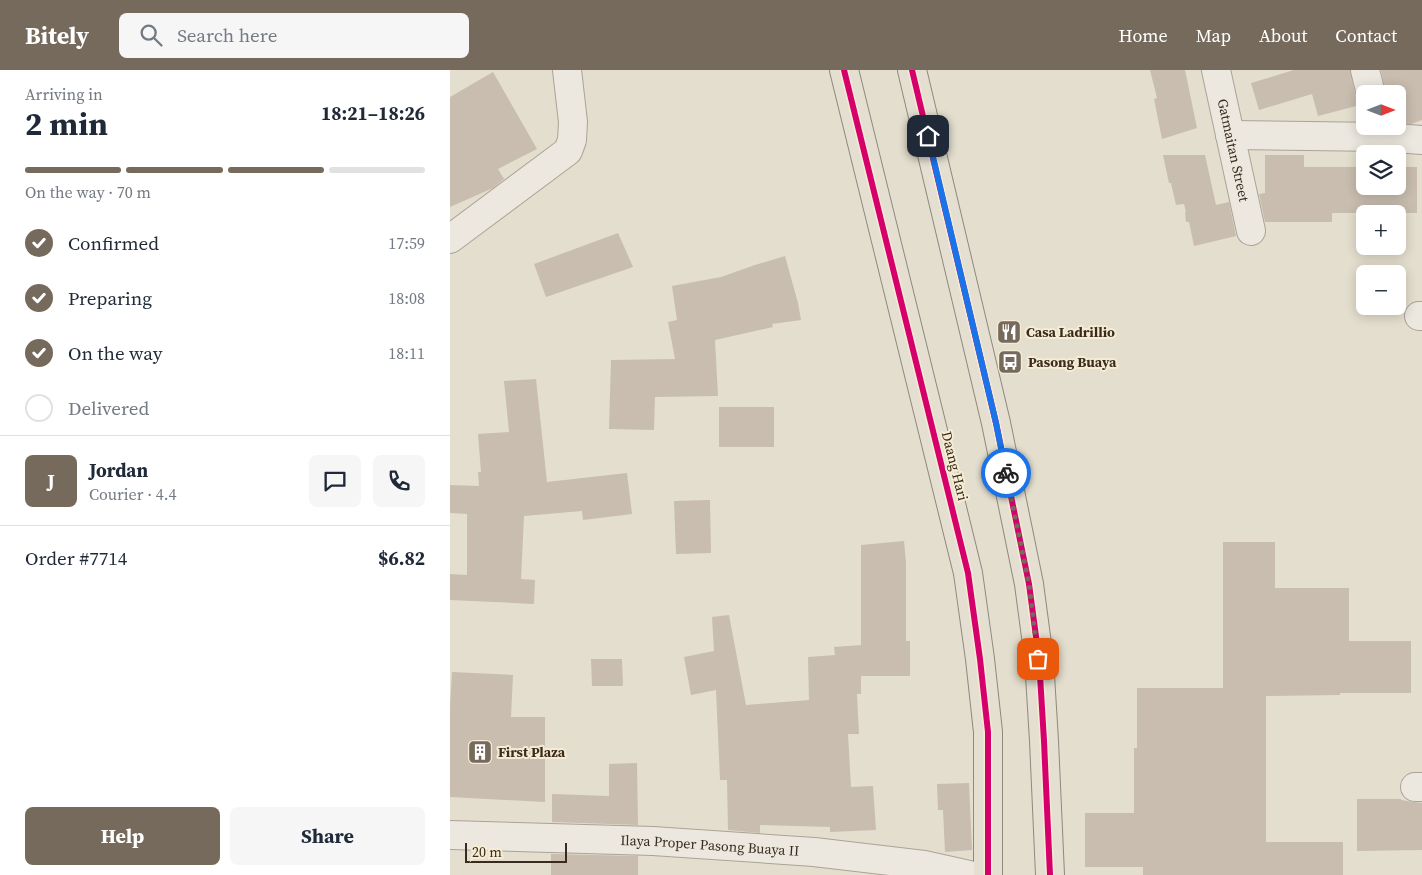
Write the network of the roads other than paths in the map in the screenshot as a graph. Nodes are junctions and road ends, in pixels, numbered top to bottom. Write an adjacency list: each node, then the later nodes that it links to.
1 (567, 70): 12 (street)
2 (844, 70): 15 (main road, Daang Hari)
3 (912, 70): 16 (main road)
4 (1216, 70): 8 (street, Gatmaitan Street)
5 (1365, 70): 6 (street)
6 (1369, 85)
7 (1356, 132): 8 (street)
8 (1230, 135): 11 (street, Gatmaitan Street)
9 (1396, 135): 10 (street)
10 (1422, 140)
11 (1251, 231)
12 (450, 239)
13 (450, 835): 14 (street, Ilaya Proper Pasong Buaya II)
14 (969, 875)
15 (988, 875)
16 (1050, 875)

